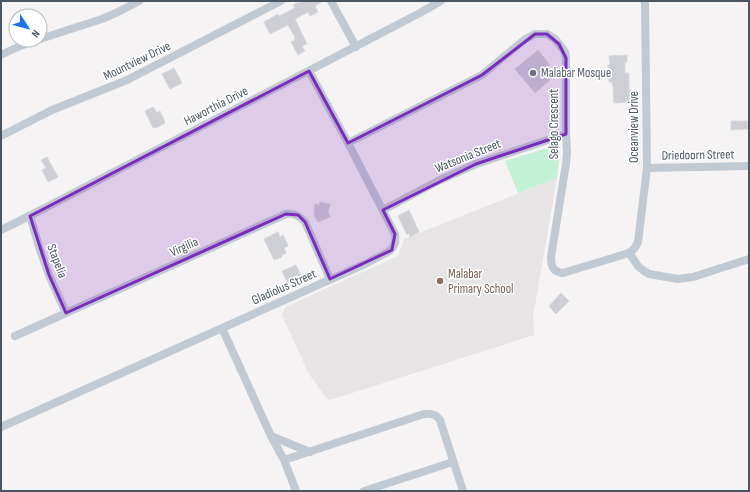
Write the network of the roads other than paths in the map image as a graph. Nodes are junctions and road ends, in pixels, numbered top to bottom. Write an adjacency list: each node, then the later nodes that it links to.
1 (139, 1): 6 (street)
2 (281, 1): 12 (street, Mountview Drive)
3 (331, 1): 7 (street)
4 (441, 1): 7 (street, Haworthia Drive)
5 (645, 1): 15 (street, Oceanview Drive)
6 (48, 36)
7 (356, 46): 10 (street, Haworthia Drive)
8 (16, 48): 9 (street)
9 (1, 55)
10 (309, 71): 13 (street, Gladiolus Street); 17 (street, Haworthia Drive)
11 (566, 134): 13 (street, Selago Crescent); 16 (street, Watsonia Street); 19 (street, Selago Crescent)
12 (1, 136)
13 (348, 143): 16 (street, Gladiolus Street)
14 (749, 166): 15 (street, Driedoorn Street)
15 (647, 168): 19 (street, Oceanview Drive)
16 (383, 210): 21 (street, Gladiolus Street)
17 (30, 216): 18 (street, Haworthia Drive); 22 (street, Stapelia)
18 (1, 230)
19 (631, 252): 20 (street)
20 (749, 259)
21 (330, 279): 22 (street, Virgilia); 23 (street, Gladiolus Street)
22 (66, 313): 24 (street, Virgilia)
23 (222, 328): 25 (street, Gladiolus Street); 26 (street)
24 (15, 336)
25 (1, 427)
26 (271, 436): 27 (street); 28 (street)
27 (310, 452): 28 (street); 29 (street)
28 (284, 460): 30 (street)
29 (453, 462): 31 (street); 32 (street)
30 (296, 491)
31 (364, 491)
32 (463, 491)

